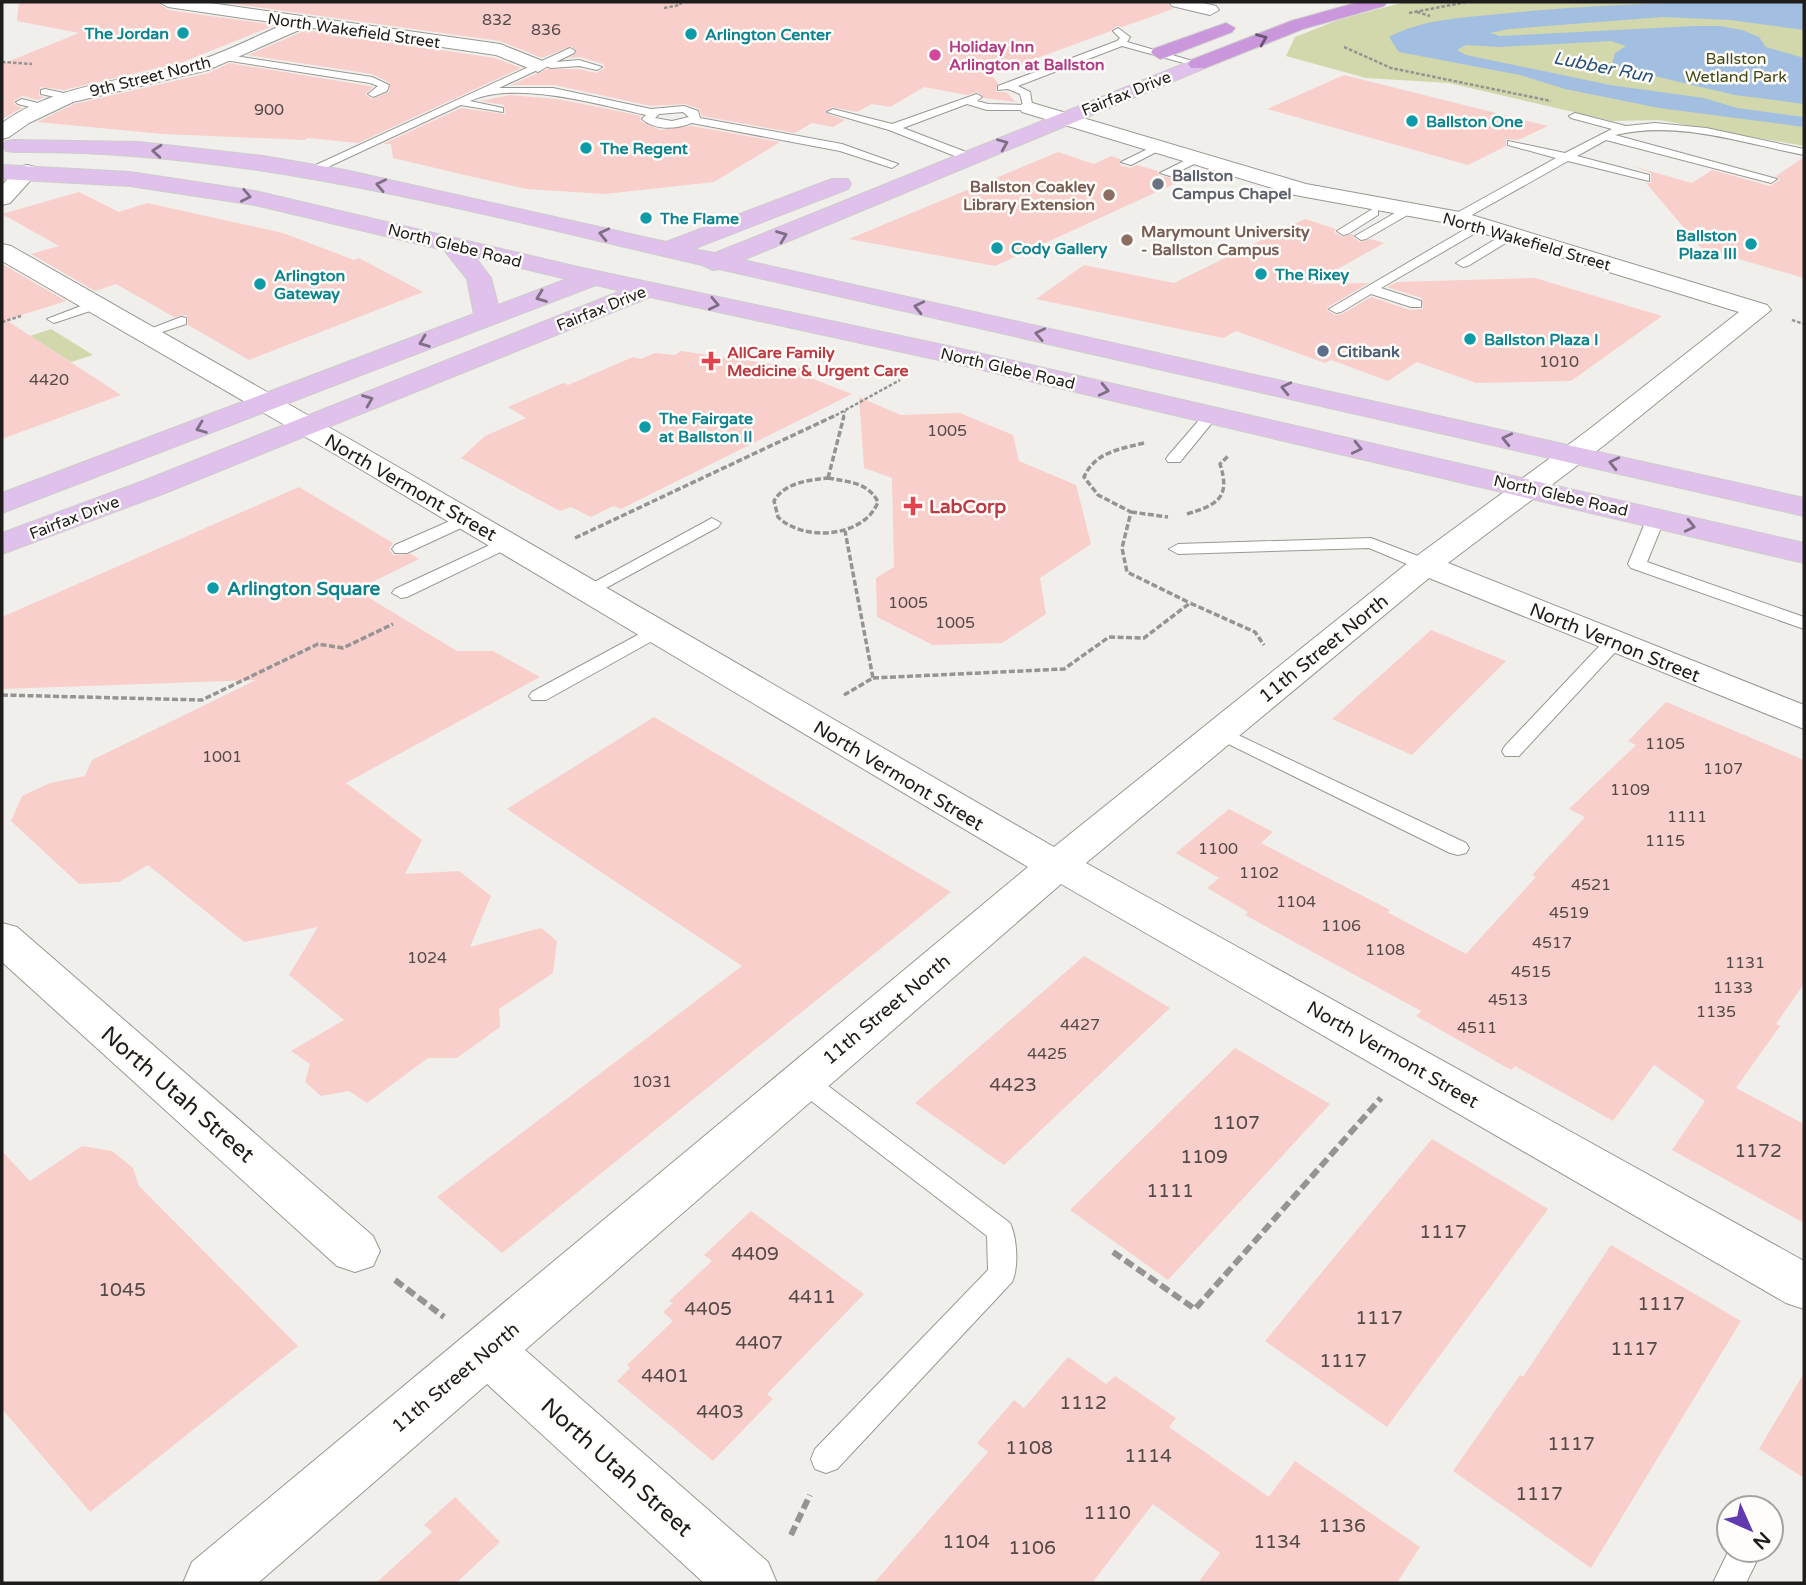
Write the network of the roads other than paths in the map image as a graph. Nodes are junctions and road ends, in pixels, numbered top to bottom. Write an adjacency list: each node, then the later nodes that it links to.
1 (168, 2): 5 (street, North Wakefield Street)
2 (1178, 2): 4 (street)
3 (1378, 2): 12 (highway, one-way to 3)
4 (1210, 10)
5 (300, 23): 11 (street, 9th Street North); 13 (street, North Wakefield Street)
6 (1237, 23): 10 (highway)
7 (1118, 31): 8 (lane)
8 (1121, 43): 10 (lane); 22 (lane)
9 (570, 51): 13 (lane)
10 (1160, 54): 12 (lane); 15 (main road, Fairfax Drive)
11 (222, 57): 17 (lane); 19 (street, 9th Street North)
12 (1198, 64): 25 (main road, Fairfax Drive)
13 (538, 66): 14 (lane); 16 (lane)
14 (597, 67)
15 (1126, 67)
16 (481, 92): 21 (lane); 38 (lane)
17 (373, 94)
18 (1050, 98): 22 (main road, Fairfax Drive)
19 (44, 100): 20 (lane); 29 (street, 9th Street North)
20 (22, 102)
21 (460, 102): 23 (lane); 40 (lane)
22 (1029, 108): 25 (street, North Wakefield Street); 27 (lane); 30 (main road, Fairfax Drive)
23 (499, 110)
24 (833, 112): 27 (lane)
25 (1064, 118): 34 (street, North Wakefield Street); 35 (main road, Fairfax Drive, one-way to 25)
26 (1570, 118): 28 (lane)
27 (893, 128): 30 (lane)
28 (1613, 132): 33 (lane); 36 (lane); 44 (lane)
29 (2, 133)
30 (939, 146): 35 (lane); 38 (main road, Fairfax Drive)
31 (1506, 146): 36 (lane)
32 (2, 147): 40 (main road, one-way to 32)
33 (1804, 152)
34 (1178, 153): 37 (lane); 39 (lane); 43 (lane); 47 (street, North Wakefield Street)
35 (970, 158): 56 (main road, Fairfax Drive, one-way to 35)
36 (1561, 160): 45 (lane); 49 (lane)
37 (1128, 162)
38 (892, 164): 53 (main road, Fairfax Drive)
39 (1146, 167)
40 (310, 170): 53 (main road, one-way to 40)
41 (2, 172): 42 (main road, North Glebe Road)
42 (27, 172): 46 (street); 52 (main road, North Glebe Road, one-way to 52)
43 (1166, 173)
44 (1775, 176)
45 (1645, 178)
46 (2, 198)
47 (1386, 206): 48 (lane); 49 (street, North Wakefield Street); 50 (lane); 51 (lane)
48 (1328, 226)
49 (1485, 227): 55 (lane); 57 (lane); 60 (lane); 73 (street, North Wakefield Street)
50 (1343, 230)
51 (1361, 236)
52 (453, 245): 58 (main road, North Glebe Road); 66 (main road)
53 (670, 250): 56 (main road); 58 (main road, Fairfax Drive)
54 (2, 251): 63 (street, North Vermont Street)
55 (1449, 259)
56 (718, 261): 59 (main road, Fairfax Drive); 73 (main road, one-way to 56)
57 (1463, 263)
58 (594, 278): 59 (main road, North Glebe Road); 66 (main road, Fairfax Drive, one-way to 66)
59 (648, 289): 71 (main road, North Glebe Road, one-way to 71); 72 (main road, Fairfax Drive, one-way to 59)
60 (1370, 289): 61 (lane); 62 (lane)
61 (1355, 298): 64 (lane); 65 (lane)
62 (1416, 304)
63 (94, 305): 67 (lane); 69 (street, North Vermont Street)
64 (1336, 309)
65 (1401, 313)
66 (488, 317): 70 (main road, Fairfax Drive, one-way to 70)
67 (54, 319)
68 (181, 321): 69 (lane)
69 (144, 334): 70 (street, North Vermont Street)
70 (265, 404): 72 (street, North Vermont Street); 76 (main road, Fairfax Drive, one-way to 76)
71 (1212, 415): 74 (lane); 75 (main road, North Glebe Road, one-way to 75)
72 (304, 425): 79 (street, North Vermont Street); 82 (main road, Fairfax Drive)
73 (1574, 454): 75 (street, 11th Street North); 77 (main road, one-way to 73)
74 (1174, 459)
75 (1528, 488): 78 (main road, North Glebe Road); 86 (street, 11th Street North)
76 (2, 504)
77 (1804, 507)
78 (1656, 518): 85 (main road, North Glebe Road, one-way to 85); 89 (lane)
79 (466, 520): 81 (street, North Vermont Street); 83 (lane)
80 (712, 523): 87 (lane)
81 (506, 543): 87 (street, North Vermont Street); 88 (lane)
82 (2, 544)
83 (401, 549)
84 (1178, 549): 86 (lane)
85 (1804, 553)
86 (1425, 565): 91 (street, North Vernon Street); 94 (street, 11th Street North)
87 (587, 591): 90 (street, North Vermont Street)
88 (401, 593)
89 (1804, 623)
90 (656, 631): 92 (lane); 97 (street, North Vermont Street)
91 (1614, 642): 93 (street, North Vernon Street); 95 (lane)
92 (539, 696)
93 (1804, 718)
94 (1219, 732): 96 (lane); 97 (street, 11th Street North)
95 (1512, 751)
96 (1458, 848)
97 (1057, 865): 99 (street, 11th Street North); 101 (street, North Vermont Street)
98 (2, 938): 100 (street, North Utah Street)
99 (802, 1080): 102 (street, 11th Street North); 103 (lane)
100 (355, 1251)
101 (1804, 1287)
102 (487, 1350): 105 (street, 11th Street North); 106 (street, North Utah Street)
103 (826, 1459)
104 (1739, 1564): 107 (lane)
105 (213, 1583)
106 (747, 1583)
107 (1729, 1583)

